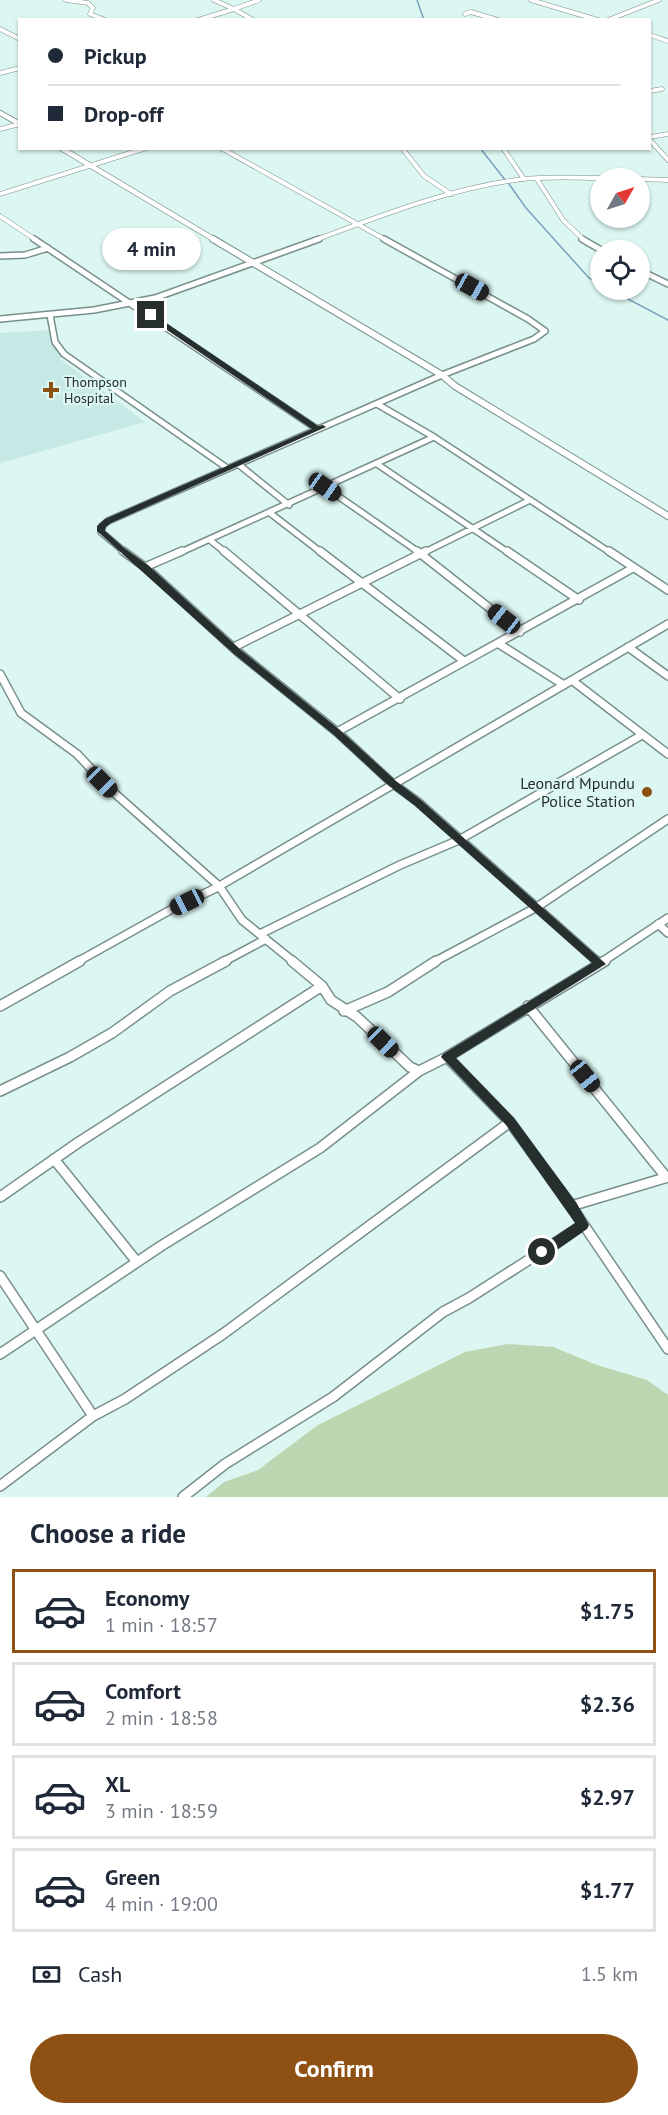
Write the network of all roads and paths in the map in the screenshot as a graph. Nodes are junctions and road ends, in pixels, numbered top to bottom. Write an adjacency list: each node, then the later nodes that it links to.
1 (66, 0): 9 (street)
2 (214, 0): 8 (street)
3 (259, 0): 8 (street)
4 (531, 0): 14 (street)
5 (643, 0): 7 (street)
6 (659, 0): 7 (street)
7 (651, 3): 15 (street)
8 (234, 9): 10 (street); 11 (street)
9 (100, 18)
10 (205, 18)
11 (250, 18)
12 (469, 18): 13 (street)
13 (491, 18)
14 (591, 18)
15 (613, 18)
16 (0, 29): 18 (street)
17 (651, 35): 19 (street)
18 (18, 38)
19 (668, 41)
20 (18, 68): 21 (street)
21 (0, 73)
22 (662, 89): 23 (street)
23 (651, 91)
24 (0, 113): 25 (street)
25 (18, 123)
26 (18, 124): 27 (street)
27 (0, 129)
28 (668, 134): 29 (street)
29 (651, 138)
30 (651, 139): 36 (street)
31 (64, 150): 37 (street)
32 (140, 150): 37 (street)
33 (225, 150): 46 (street)
34 (404, 150): 44 (street)
35 (504, 150): 40 (street)
36 (668, 160)
37 (90, 166): 43 (street); 50 (street)
38 (537, 178): 39 (street); 40 (street); 47 (street)
39 (590, 178)
40 (524, 179): 44 (street)
41 (650, 179): 42 (street)
42 (668, 180)
43 (0, 194)
44 (451, 194): 46 (street)
45 (0, 216): 48 (street)
46 (358, 224): 50 (street); 56 (street)
47 (590, 244)
48 (48, 248): 49 (street); 53 (street)
49 (0, 256)
50 (252, 262): 53 (street); 56 (street)
51 (650, 275): 52 (street)
52 (668, 284)
53 (132, 303): 54 (street); 58 (street)
54 (50, 315): 55 (street); 62 (street)
55 (0, 319)
56 (442, 375): 57 (street); 67 (street)
57 (377, 404): 58 (street); 59 (street)
58 (323, 427): 60 (street)
59 (434, 437): 61 (street); 64 (street)
60 (238, 464): 62 (street); 65 (street)
61 (378, 464): 63 (street); 68 (street)
62 (227, 468): 71 (street)
63 (325, 487): 65 (street); 70 (street)
64 (530, 500): 68 (street); 72 (street)
65 (289, 505): 66 (street)
66 (270, 513): 69 (street); 73 (street)
67 (668, 516)
68 (474, 530): 70 (street); 75 (street)
69 (210, 540): 71 (street); 76 (street)
70 (421, 554): 73 (street); 78 (street)
71 (145, 567): 80 (street)
72 (633, 568): 74 (street); 75 (street)
73 (362, 585): 76 (street); 82 (street)
74 (668, 590)
75 (579, 600): 78 (street)
76 (302, 615): 80 (street); 87 (street)
77 (668, 624): 81 (street)
78 (520, 632): 79 (street)
79 (500, 644): 82 (street); 86 (street)
80 (234, 647): 88 (street)
81 (628, 647): 84 (street); 85 (street)
82 (464, 661): 87 (street)
83 (0, 674): 94 (street)
84 (668, 676)
85 (573, 681): 86 (street); 89 (street)
86 (564, 686): 91 (street)
87 (400, 699): 88 (street)
88 (337, 732): 91 (street)
89 (642, 735): 90 (street); 93 (street)
90 (668, 754)
91 (392, 783): 93 (street); 94 (street)
92 (668, 819): 95 (street)
93 (459, 840): 95 (street); 99 (street)
94 (219, 886): 99 (street); 102 (street)
95 (537, 907): 100 (street); 104 (street)
96 (668, 918): 97 (street)
97 (658, 924): 98 (street); 100 (street)
98 (668, 933)
99 (263, 937): 101 (street); 107 (street)
100 (600, 964): 103 (street)
101 (322, 986): 104 (street); 109 (street)
102 (0, 1006)
103 (528, 1006): 105 (street); 110 (street)
104 (345, 1011): 106 (street)
105 (447, 1057): 106 (street); 108 (street)
106 (419, 1071): 114 (street)
107 (0, 1091)
108 (510, 1122): 112 (street); 119 (street)
109 (54, 1159): 111 (street); 114 (street)
110 (667, 1177): 112 (street)
111 (0, 1197)
112 (572, 1206): 113 (street)
113 (582, 1225): 117 (street); 121 (street)
114 (137, 1262): 116 (street)
115 (0, 1276): 116 (street)
116 (37, 1330): 118 (street); 119 (street)
117 (668, 1349)
118 (0, 1354)
119 (93, 1416): 120 (street)
120 (0, 1486)
121 (183, 1497)

